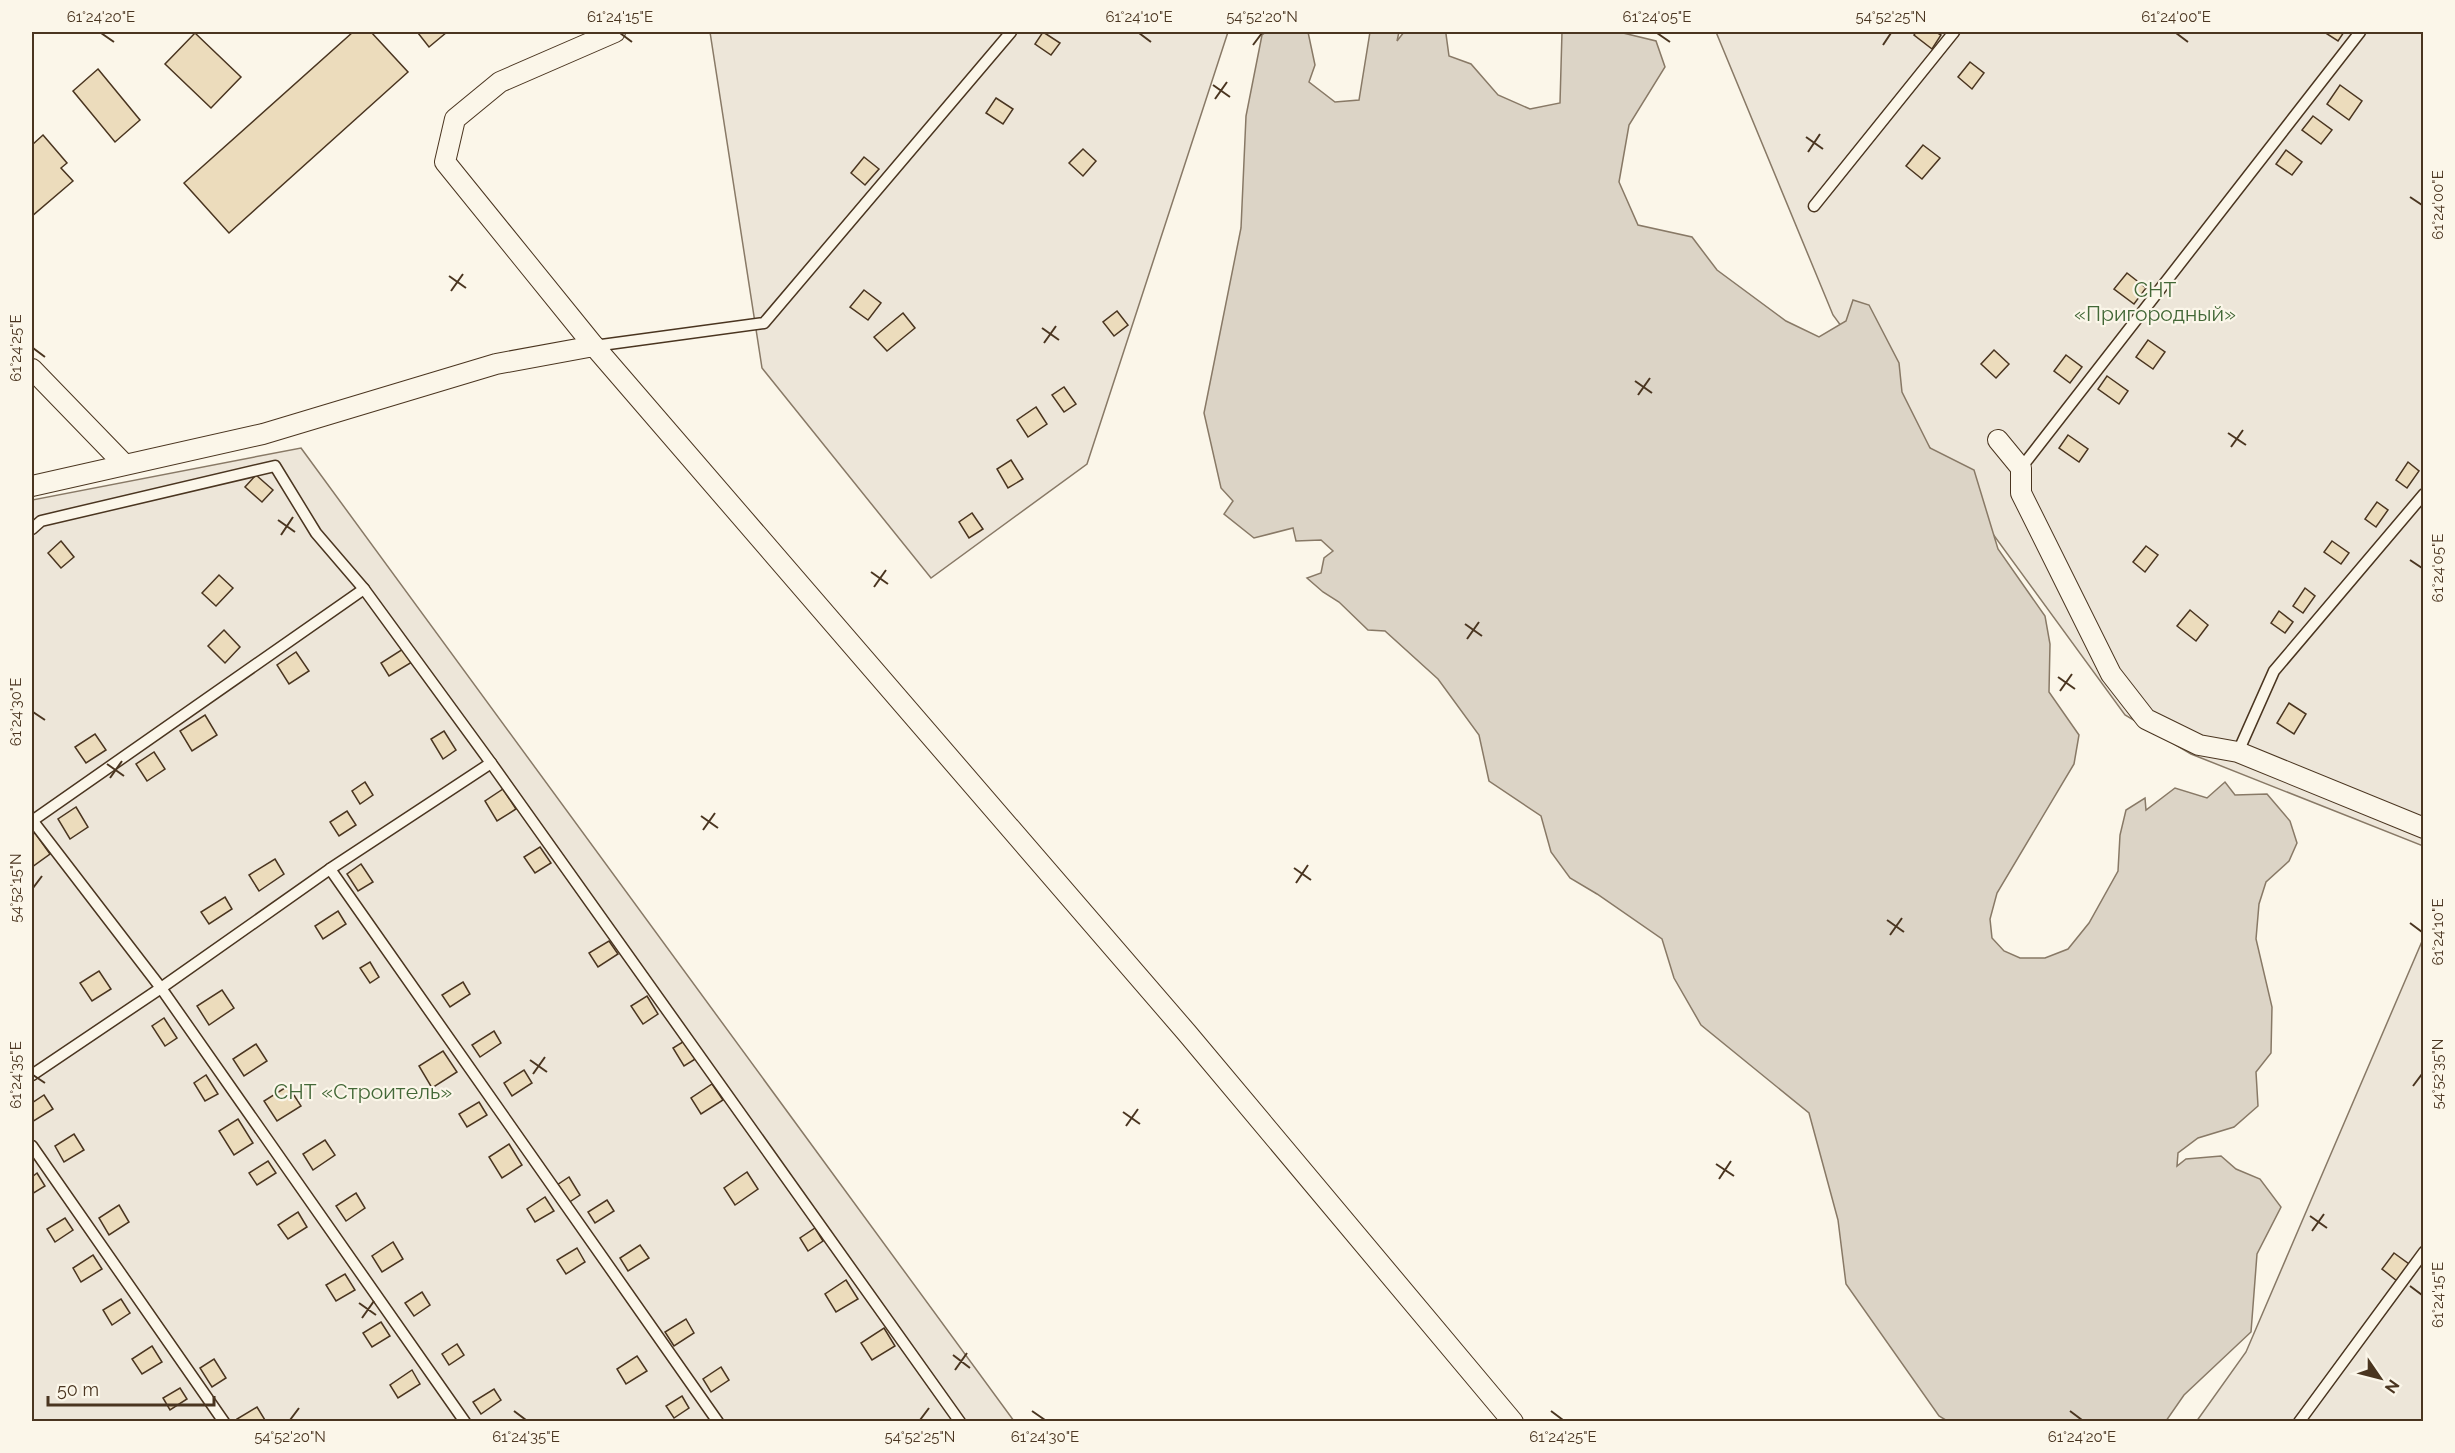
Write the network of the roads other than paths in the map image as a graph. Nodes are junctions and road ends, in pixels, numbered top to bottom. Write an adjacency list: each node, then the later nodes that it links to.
1 (615, 32): 6 (street)
2 (1011, 32): 6 (lane)
3 (1954, 32): 5 (lane)
4 (2360, 32): 10 (lane)
5 (1814, 206)
6 (594, 346): 9 (street); 28 (street)
7 (32, 369): 9 (street)
8 (1998, 440): 10 (street)
9 (124, 464): 11 (street)
10 (2021, 468): 15 (street)
11 (32, 486)
12 (2424, 494): 15 (lane)
13 (32, 529): 14 (lane)
14 (364, 589): 16 (lane); 17 (lane)
15 (2238, 752): 18 (street)
16 (491, 763): 19 (lane); 27 (lane)
17 (32, 820): 20 (lane)
18 (2424, 828)
19 (330, 869): 20 (lane); 26 (lane)
20 (161, 988): 21 (lane); 25 (lane)
21 (32, 1075)
22 (32, 1146): 24 (lane)
23 (2424, 1252): 29 (lane)
24 (225, 1422)
25 (465, 1422)
26 (718, 1422)
27 (960, 1422)
28 (1513, 1422)
29 (2299, 1422)

